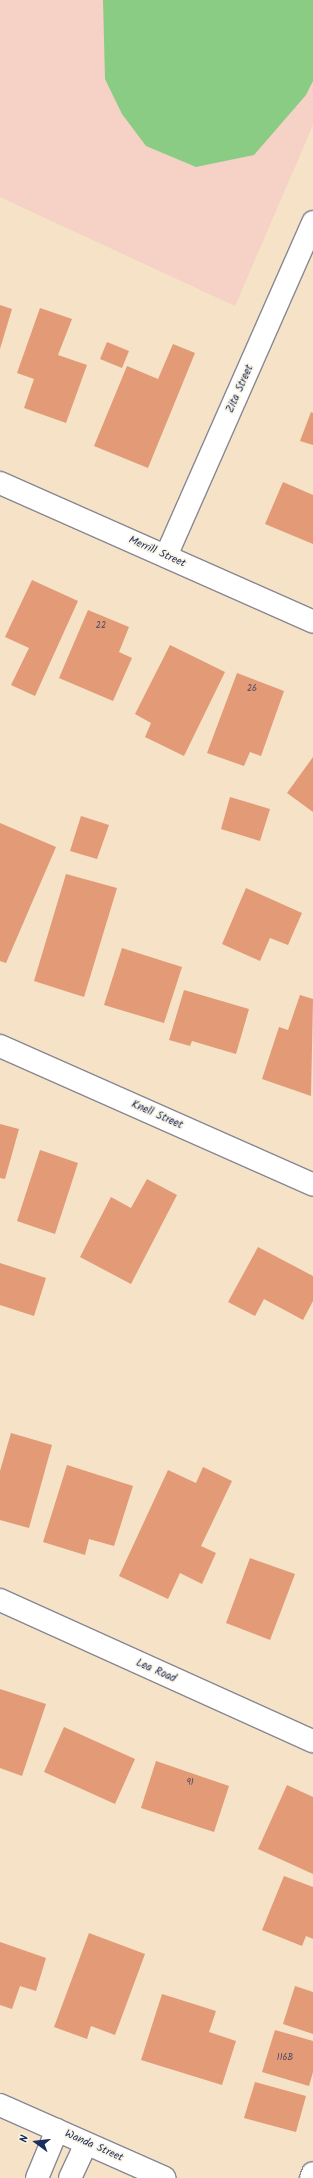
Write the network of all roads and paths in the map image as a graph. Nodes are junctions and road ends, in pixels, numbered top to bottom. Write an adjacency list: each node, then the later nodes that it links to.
1 (313, 222): 3 (street, Zita Street)
2 (0, 483): 3 (street, Merrill Street)
3 (166, 556): 4 (street, Merrill Street)
4 (313, 622)
5 (0, 1046): 6 (street, Knell Street)
6 (313, 1185)
7 (0, 1600): 8 (street, Lea Road)
8 (313, 1741)
9 (0, 2105): 10 (street, Wanda Street)
10 (57, 2130): 11 (street, Wanda Street); 13 (street)
11 (86, 2143): 14 (street); 15 (street, Wanda Street)
12 (313, 2173): 16 (street)
13 (37, 2178)
14 (70, 2178)
15 (165, 2178)
16 (311, 2178)

